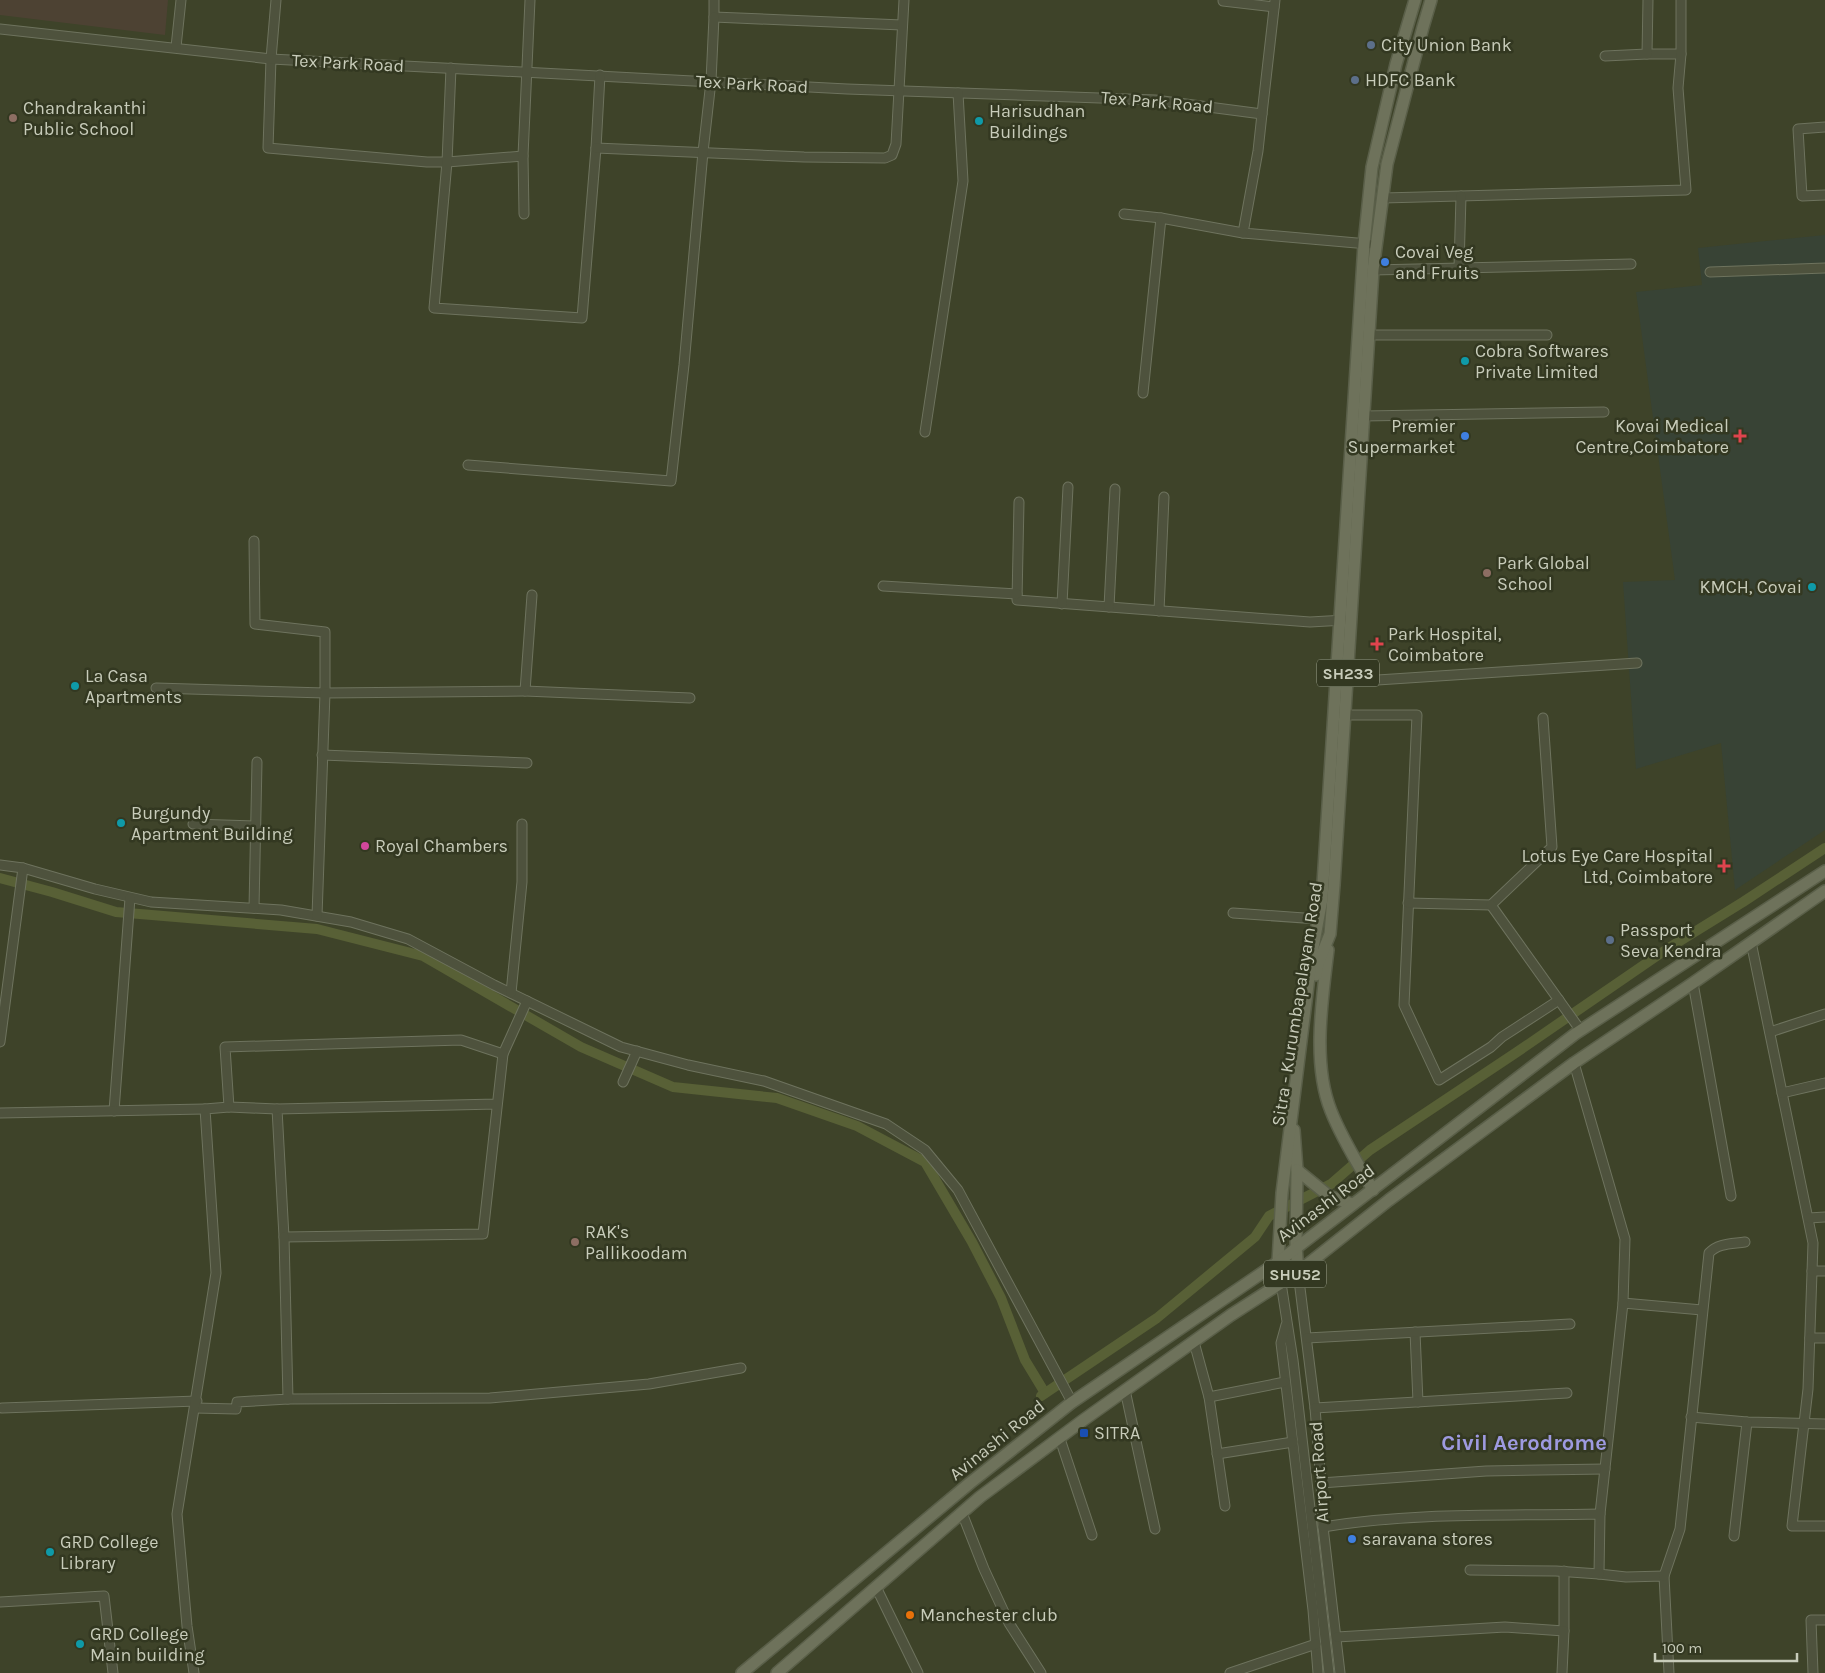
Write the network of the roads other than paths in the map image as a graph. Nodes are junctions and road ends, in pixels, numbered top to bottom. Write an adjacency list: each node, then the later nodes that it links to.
1 (181, 0): 15 (street)
2 (276, 0): 19 (street)
3 (530, 0): 21 (street)
4 (714, 0): 12 (street)
5 (904, 0): 13 (street)
6 (1223, 0): 11 (street)
7 (1415, 0): 39 (main road)
8 (1431, 0): 34 (main road, Sitra - Kurumbapalayam Road / SH233)
9 (1648, 0): 16 (street)
10 (1680, 0): 17 (street)
11 (1275, 3): 26 (street)
12 (714, 16): 13 (street); 23 (street)
13 (902, 25): 24 (street)
14 (0, 28): 15 (street, Tex Park Road)
15 (176, 47): 19 (street, Tex Park Road)
16 (1646, 54): 17 (street); 18 (street)
17 (1681, 54): 33 (street)
18 (1605, 56)
19 (271, 58): 20 (street, Tex Park Road); 31 (street)
20 (452, 68): 21 (street, Tex Park Road); 31 (street)
21 (527, 72): 22 (street, Tex Park Road); 30 (street)
22 (600, 75): 23 (street, Tex Park Road); 28 (street)
23 (711, 81): 24 (street, Tex Park Road); 29 (street)
24 (898, 90): 25 (street, Tex Park Road); 29 (street)
25 (958, 93): 26 (street, Tex Park Road); 50 (street)
26 (1262, 114): 38 (street)
27 (1825, 127): 32 (street)
28 (596, 148): 29 (street); 31 (street)
29 (703, 152): 51 (street)
30 (523, 156): 31 (street); 35 (street)
31 (447, 162)
32 (1825, 195)
33 (1461, 196): 34 (street); 41 (street)
34 (1383, 198): 39 (main road, Sitra - Kurumbapalayam Road / SH233)
35 (524, 214)
36 (1124, 214): 37 (street)
37 (1161, 218): 38 (street); 47 (street)
38 (1243, 233): 39 (street)
39 (1370, 245): 43 (main road, Sitra - Kurumbapalayam Road / SH233); 63 (main road, Sitra - Kurumbapalayam Road / SH233)
40 (1631, 264): 41 (street)
41 (1459, 268): 43 (street)
42 (1825, 268): 44 (street)
43 (1372, 270): 45 (main road, Sitra - Kurumbapalayam Road / SH233)
44 (1710, 272)
45 (1368, 335): 46 (street); 49 (main road, Sitra - Kurumbapalayam Road / SH233)
46 (1547, 335)
47 (1143, 393)
48 (1604, 412): 49 (street)
49 (1364, 416): 63 (main road, Sitra - Kurumbapalayam Road / SH233)
50 (925, 432)
51 (468, 465)
52 (1068, 486): 60 (street)
53 (1115, 489): 61 (street)
54 (1164, 497): 62 (street)
55 (1019, 502): 58 (street)
56 (254, 541): 68 (street)
57 (883, 586): 58 (street)
58 (1017, 594): 60 (street)
59 (532, 595): 67 (street)
60 (1062, 604): 61 (street)
61 (1109, 607): 62 (street)
62 (1159, 611): 63 (street)
63 (1346, 620): 65 (main road, Sitra - Kurumbapalayam Road / SH233); 88 (main road, Sitra - Kurumbapalayam Road / SH233)
64 (1637, 663): 65 (street)
65 (1347, 682): 70 (main road, Sitra - Kurumbapalayam Road / SH233)
66 (156, 688): 68 (street)
67 (525, 691): 68 (street); 69 (street)
68 (324, 693): 72 (street)
69 (690, 698)
70 (1345, 714): 83 (street); 89 (main road, Sitra - Kurumbapalayam Road / SH233)
71 (1542, 718): 84 (street)
72 (322, 755): 74 (street); 87 (street)
73 (257, 762): 77 (street)
74 (527, 763)
75 (193, 824): 77 (street)
76 (522, 824): 92 (street)
77 (256, 826): 85 (street)
78 (0, 865): 79 (street)
79 (22, 871): 82 (street); 98 (street)
80 (1825, 871): 96 (main road, Avinashi Road / SHU52)
81 (1825, 891): 90 (main road, Avinashi Road / SHU52)
82 (130, 902): 85 (street); 110 (street)
83 (1408, 903): 84 (street); 93 (street)
84 (1491, 905): 93 (street)
85 (254, 908): 87 (street)
86 (1233, 913): 88 (street)
87 (318, 916): 92 (street)
88 (1318, 923): 89 (main road); 121 (main road, Sitra - Kurumbapalayam Road / SH233)
89 (1330, 931): 112 (main road, Sitra - Kurumbapalayam Road / SH233); 113 (main road)
90 (1751, 942): 91 (main road, Avinashi Road / SHU52); 97 (street)
91 (1693, 983): 100 (main road, Avinashi Road / SHU52); 114 (street)
92 (510, 993): 94 (street)
93 (1559, 1001): 96 (street)
94 (526, 1003): 99 (street); 101 (street)
95 (1825, 1014): 97 (street)
96 (1579, 1032): 100 (main road); 113 (main road, Avinashi Road / SHU52)
97 (1770, 1032): 105 (street)
98 (0, 1042)
99 (637, 1051): 103 (street); 141 (street)
100 (1588, 1053): 102 (main road, Avinashi Road / SHU52)
101 (503, 1054): 106 (street); 107 (street)
102 (1574, 1063): 124 (main road, Avinashi Road / SHU52); 126 (street)
103 (625, 1079)
104 (1825, 1083): 105 (street)
105 (1782, 1093): 117 (street)
106 (497, 1104): 109 (street); 118 (street)
107 (229, 1107): 108 (street); 109 (street)
108 (205, 1109): 110 (street); 143 (street)
109 (277, 1109): 118 (street)
110 (114, 1111): 111 (street)
111 (0, 1113)
112 (1297, 1174): 115 (main road); 120 (main road, Sitra - Kurumbapalayam Road / SH233)
113 (1370, 1185): 115 (main road, Avinashi Road / SHU52)
114 (1731, 1196)
115 (1352, 1204): 120 (main road, Avinashi Road / SHU52)
116 (1825, 1217): 117 (street)
117 (1809, 1218): 122 (street)
118 (284, 1237): 140 (street)
119 (1745, 1242): 127 (street)
120 (1296, 1246): 121 (main road, Avinashi Road / SHU52); 124 (main road, Sitra - Kurumbapalayam Road / SH233)
121 (1278, 1262): 125 (main road, Sitra - Kurumbapalayam Road / SH233); 141 (main road, Avinashi Road / SHU52)
122 (1812, 1271): 123 (street); 132 (street)
123 (1825, 1271)
124 (1298, 1272): 125 (main road, Avinashi Road / SHU52); 131 (street, Airport Road)
125 (1281, 1283): 128 (street, Airport Road); 134 (main road, Avinashi Road / SHU52)
126 (1624, 1303): 127 (street); 153 (street)
127 (1702, 1310): 146 (street)
128 (1287, 1323): 136 (street); 181 (street, Airport Road)
129 (1570, 1324): 130 (street)
130 (1415, 1332): 131 (street); 142 (street)
131 (1307, 1338): 145 (street, Airport Road)
132 (1810, 1338): 133 (street); 148 (street)
133 (1825, 1338)
134 (1194, 1342): 137 (main road, Avinashi Road / SHU52); 139 (street)
135 (742, 1368): 140 (street)
136 (1285, 1382): 139 (street); 151 (street)
137 (1125, 1390): 150 (main road, Avinashi Road / SHU52); 160 (street)
138 (1568, 1393): 142 (street)
139 (1209, 1397): 152 (street)
140 (288, 1399): 143 (street)
141 (1072, 1402): 175 (main road, Avinashi Road / SHU52)
142 (1418, 1402): 145 (street)
143 (196, 1405): 144 (street); 174 (street)
144 (2, 1408)
145 (1315, 1408): 154 (street, Airport Road)
146 (1691, 1418): 147 (street); 166 (street)
147 (1747, 1422): 148 (street); 162 (street)
148 (1804, 1424): 149 (street); 158 (street)
149 (1825, 1424)
150 (1060, 1439): 156 (main road, Avinashi Road / SHU52); 161 (street)
151 (1293, 1442): 152 (street); 172 (street)
152 (1217, 1454): 155 (street)
153 (1605, 1469): 154 (street); 157 (street)
154 (1321, 1482): 159 (street, Airport Road)
155 (1224, 1506)
156 (962, 1513): 167 (main road, Avinashi Road / SHU52); 178 (street)
157 (1600, 1514): 159 (street); 165 (street)
158 (1825, 1526)
159 (1322, 1527): 171 (street, Airport Road)
160 (1154, 1529)
161 (1092, 1535)
162 (1734, 1536)
163 (1470, 1570): 164 (street)
164 (1564, 1571): 165 (street); 170 (street)
165 (1599, 1574): 166 (street)
166 (1664, 1576): 184 (street)
167 (876, 1587): 176 (main road, Avinashi Road / SHU52); 177 (street)
168 (0, 1602): 173 (street)
169 (1825, 1620): 185 (street)
170 (1564, 1631): 171 (street); 183 (street)
171 (1337, 1637): 182 (street, Airport Road)
172 (1316, 1644): 179 (street); 180 (street)
173 (113, 1673)
174 (194, 1673)
175 (742, 1673)
176 (777, 1673)
177 (918, 1673)
178 (1041, 1673)
179 (1230, 1673)
180 (1318, 1673)
181 (1329, 1673)
182 (1340, 1673)
183 (1562, 1673)
184 (1669, 1673)
185 (1813, 1673)

